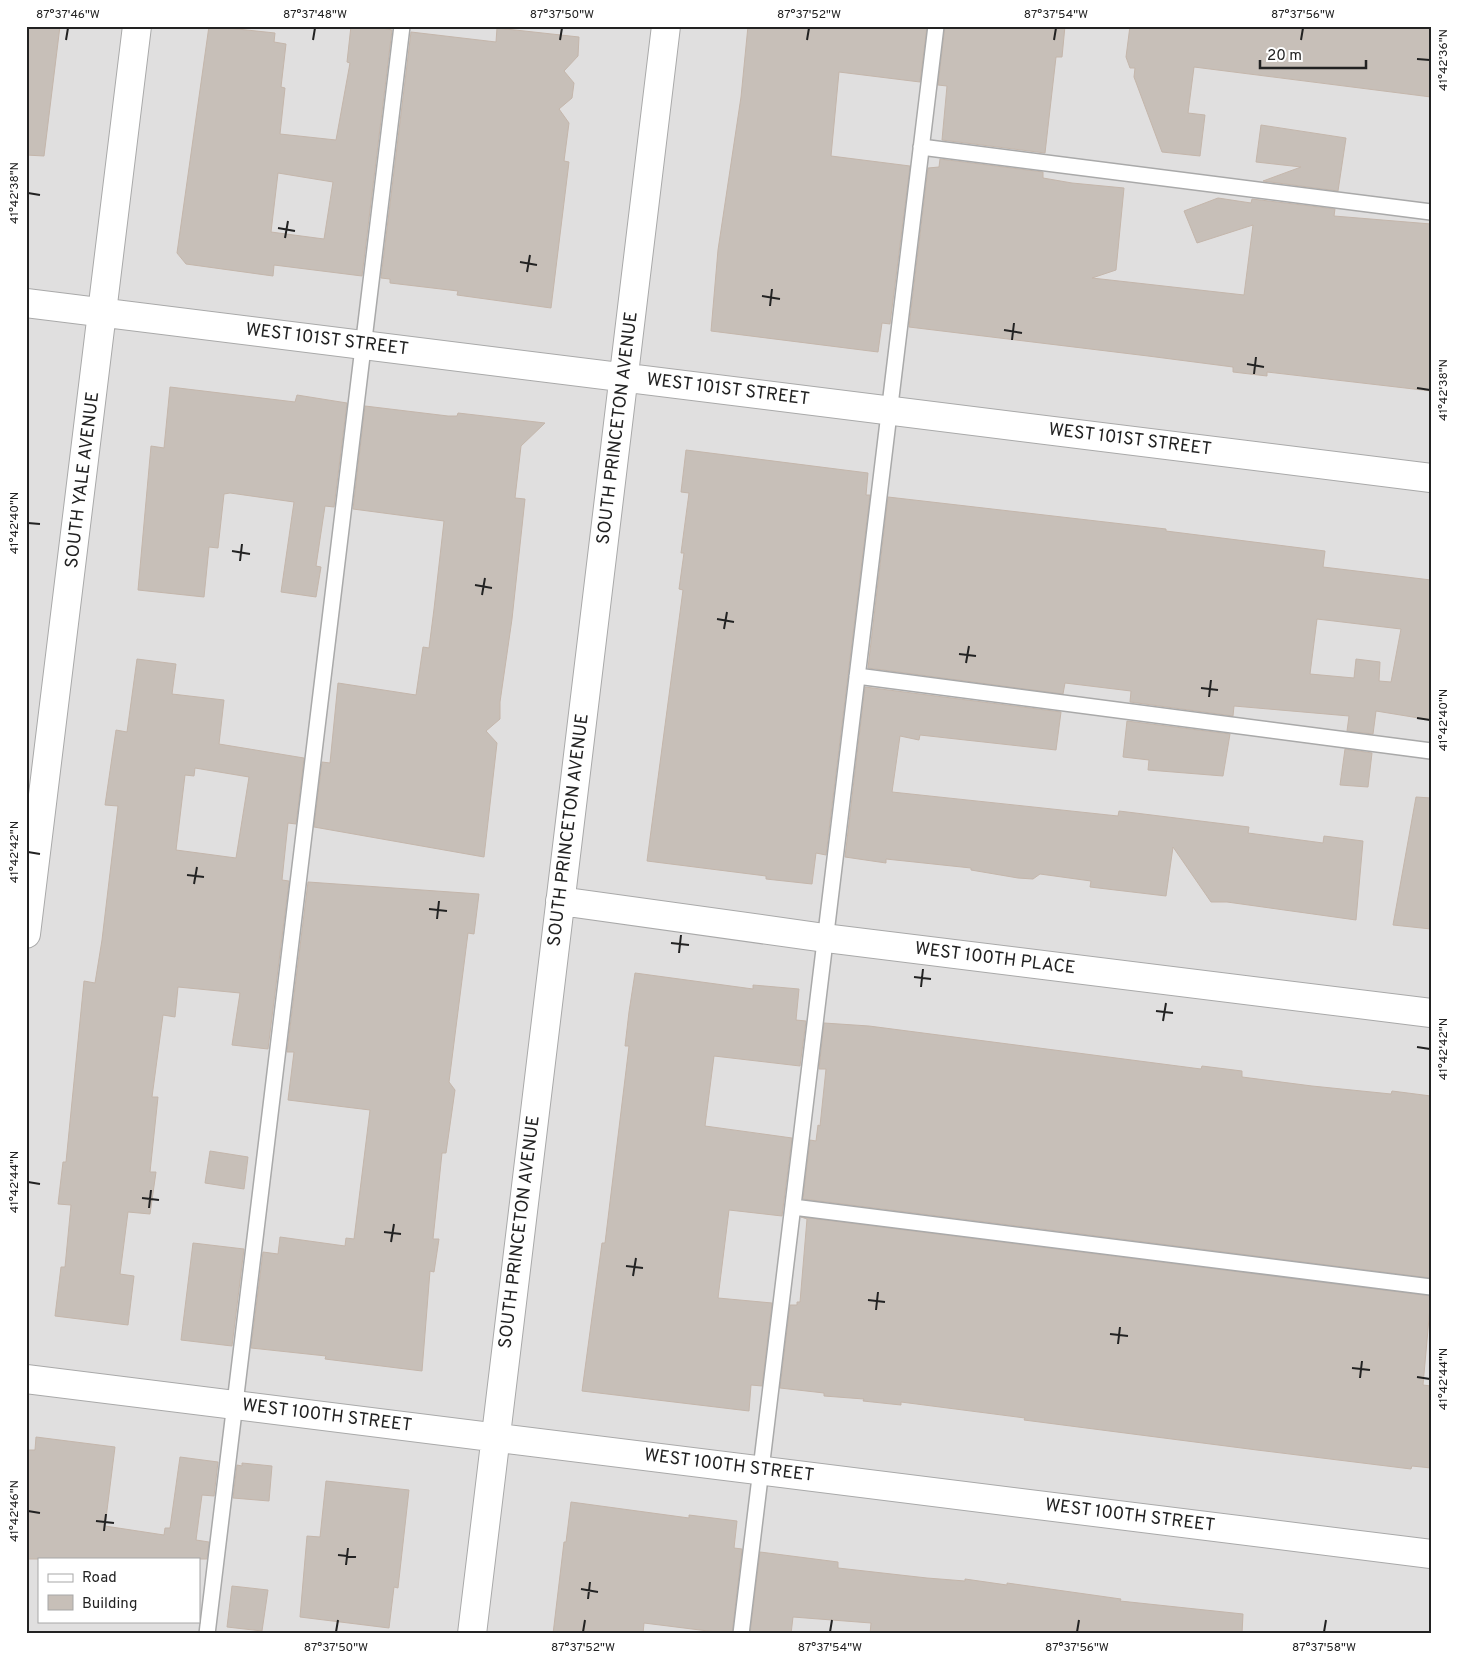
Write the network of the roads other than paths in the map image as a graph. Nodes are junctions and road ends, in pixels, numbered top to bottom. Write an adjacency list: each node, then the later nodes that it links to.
1 (137, 26): 8 (street, SOUTH YALE AVENUE)
2 (402, 26): 9 (lane)
3 (666, 26): 10 (street, SOUTH PRINCETON AVENUE)
4 (936, 26): 5 (lane)
5 (921, 148): 6 (lane); 11 (lane)
6 (1431, 212)
7 (26, 303): 8 (street, WEST 101ST STREET)
8 (103, 312): 9 (street, WEST 101ST STREET); 16 (street, SOUTH YALE AVENUE)
9 (363, 345): 10 (street, WEST 101ST STREET); 22 (lane)
10 (624, 377): 11 (street, WEST 101ST STREET); 15 (street, SOUTH PRINCETON AVENUE)
11 (889, 410): 12 (street, WEST 101ST STREET); 13 (lane)
12 (1431, 478)
13 (857, 676): 14 (lane); 17 (lane)
14 (1431, 752)
15 (560, 901): 17 (street, WEST 100TH PLACE); 23 (street, SOUTH PRINCETON AVENUE)
16 (26, 934)
17 (825, 938): 18 (street, WEST 100TH PLACE); 19 (lane)
18 (1431, 1013)
19 (793, 1207): 20 (lane); 24 (lane)
20 (1431, 1287)
21 (26, 1379): 22 (street, WEST 100TH STREET)
22 (235, 1405): 23 (street, WEST 100TH STREET); 26 (lane)
23 (496, 1437): 24 (street, WEST 100TH STREET); 27 (street, SOUTH PRINCETON AVENUE)
24 (761, 1470): 25 (street, WEST 100TH STREET); 28 (lane)
25 (1431, 1554)
26 (207, 1634)
27 (472, 1634)
28 (741, 1634)

